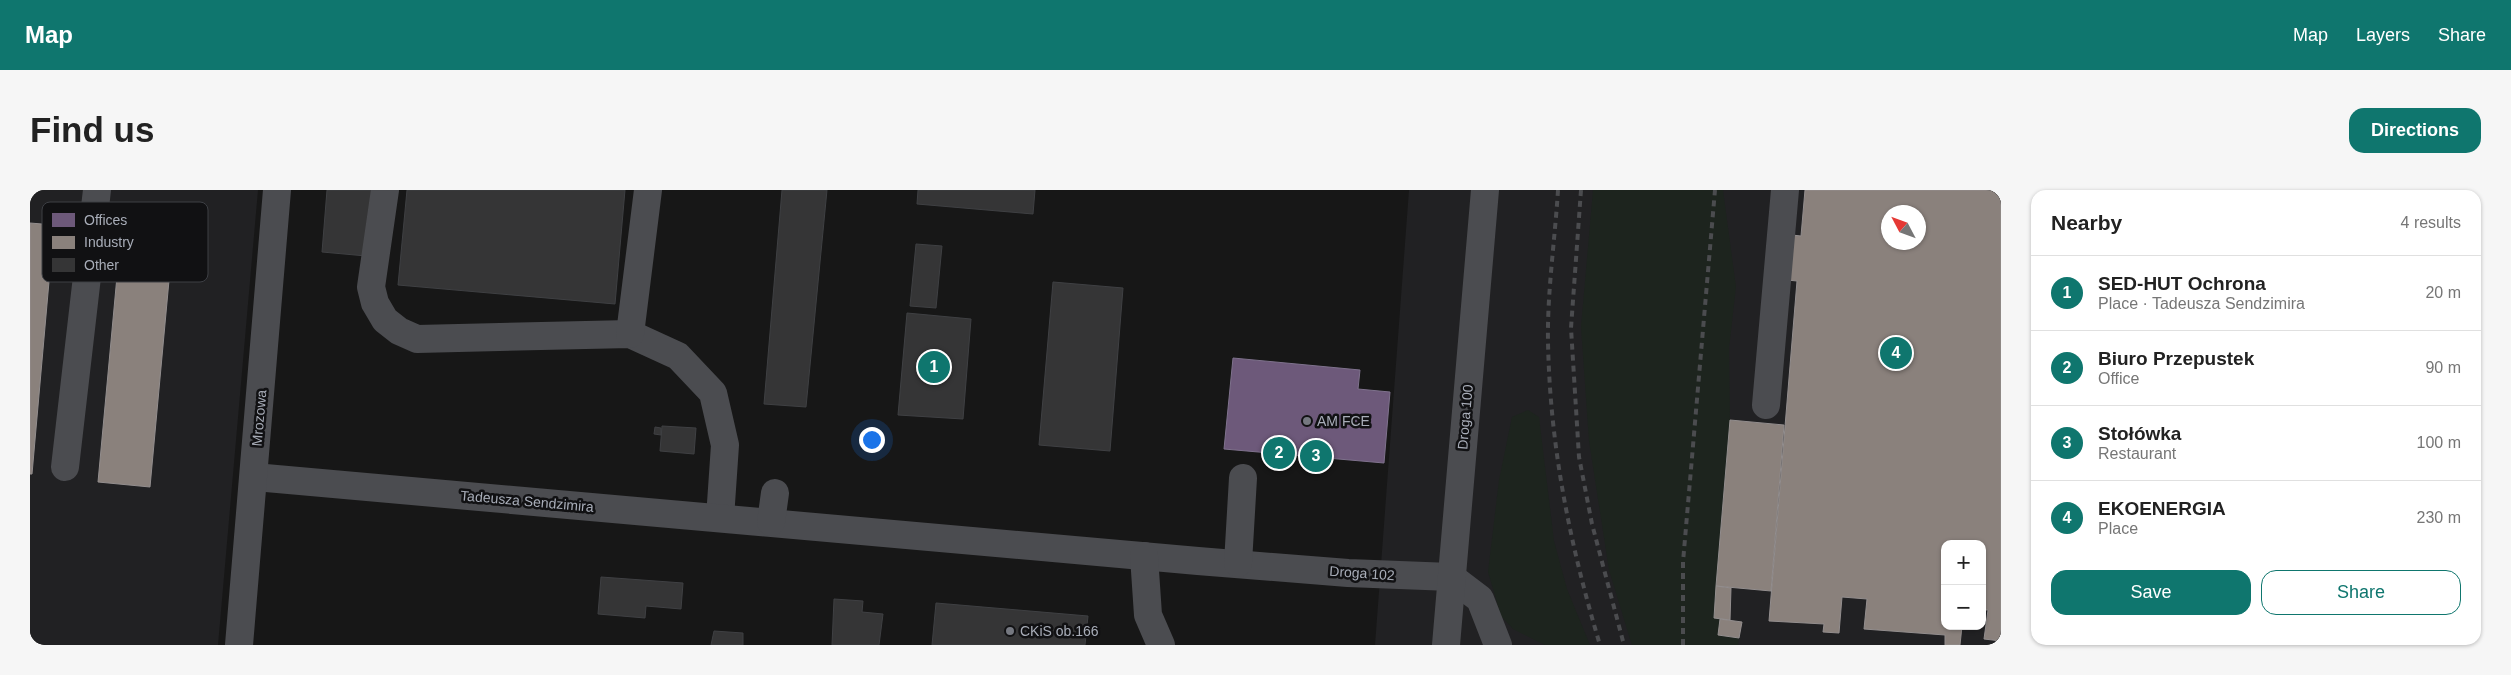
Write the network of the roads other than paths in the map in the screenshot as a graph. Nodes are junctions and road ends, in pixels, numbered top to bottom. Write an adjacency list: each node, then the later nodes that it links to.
1 (277, 190): 10 (street, Mrozowa)
2 (385, 190): 7 (street)
3 (648, 190): 7 (street)
4 (1485, 190): 17 (street, Droga 100)
5 (1785, 190): 8 (street)
6 (81, 282): 9 (street)
7 (630, 334): 13 (street)
8 (1766, 405)
9 (64, 467)
10 (254, 477): 13 (street, Tadeusza Sendzimira); 18 (street, Mrozowa)
11 (1244, 478): 16 (street)
12 (775, 493): 14 (street)
13 (720, 518): 14 (street, Tadeusza Sendzimira)
14 (771, 522): 15 (street, Tadeusza Sendzimira)
15 (1144, 556): 16 (street, Droga 102); 19 (street)
16 (1238, 563): 17 (street, Droga 102)
17 (1451, 577): 20 (street, Droga 100); 21 (street)
18 (239, 645)
19 (1161, 645)
20 (1446, 645)
21 (1498, 645)

